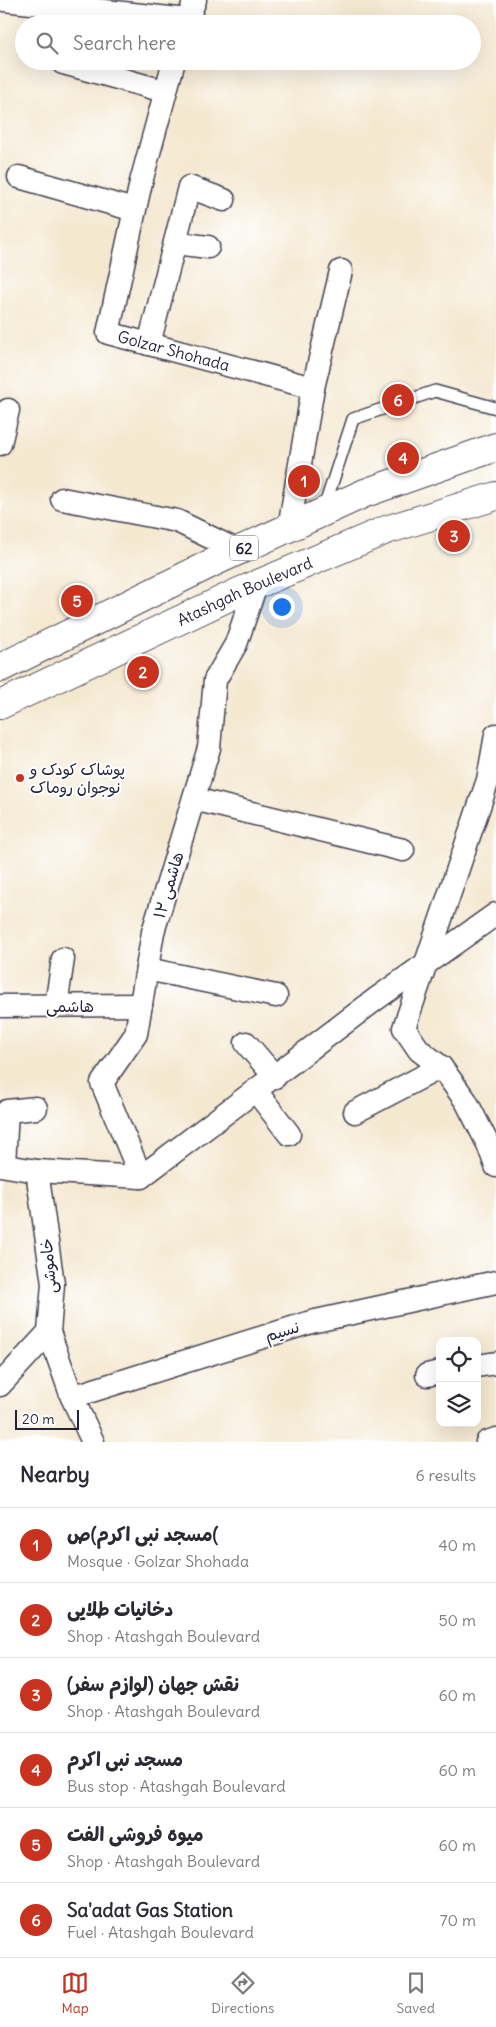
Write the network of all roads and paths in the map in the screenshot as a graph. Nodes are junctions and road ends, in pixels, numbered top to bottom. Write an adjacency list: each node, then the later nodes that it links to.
1 (4, 0): 2 (street)
2 (189, 14)
3 (88, 70): 5 (street)
4 (171, 70): 5 (street, Golzar Shohada)
5 (164, 91): 8 (street, Golzar Shohada)
6 (19, 177): 8 (street)
7 (224, 200): 9 (street)
8 (134, 210): 12 (street, Golzar Shohada)
9 (175, 243): 10 (street); 12 (street)
10 (208, 248)
11 (341, 271): 13 (street)
12 (149, 344): 13 (street, Golzar Shohada)
13 (313, 388): 21 (street)
14 (496, 408): 20 (lane)
15 (8, 410): 16 (street)
16 (0, 444)
17 (496, 447): 20 (main road, 62)
18 (496, 496): 23 (main road, Atashgah Boulevard / 62)
19 (62, 499): 22 (street)
20 (323, 513): 21 (main road, 62)
21 (289, 528): 22 (main road, 62)
22 (238, 551): 24 (main road, 62)
23 (256, 585): 25 (main road, Atashgah Boulevard / 62); 28 (street, ۱۲ هاشمی)
24 (0, 668)
25 (0, 704)
26 (496, 735): 27 (street)
27 (492, 781): 32 (street)
28 (194, 799): 29 (street); 33 (street, ۱۲ هاشمی)
29 (403, 850)
30 (496, 914): 32 (street)
31 (62, 959): 36 (street)
32 (426, 964): 39 (street); 40 (street)
33 (147, 969): 34 (street); 37 (street, ۱۲ هاشمی)
34 (276, 996)
35 (0, 1006): 36 (street, هاشمی)
36 (56, 1006): 37 (street, هاشمی)
37 (141, 1006): 48 (street, ۱۲ هاشمی)
38 (246, 1043): 40 (street)
39 (441, 1068): 43 (street); 46 (street)
40 (275, 1076): 41 (street)
41 (256, 1091): 44 (street); 48 (street)
42 (36, 1108): 45 (street)
43 (355, 1112)
44 (289, 1134)
45 (2, 1165): 47 (street)
46 (496, 1166)
47 (37, 1171): 48 (street); 50 (street, خاموشی)
48 (141, 1177)
49 (496, 1282): 54 (street, نسیم)
50 (49, 1332): 53 (street); 54 (street, خاموشی)
51 (496, 1363): 52 (street)
52 (481, 1365)
53 (0, 1385)
54 (72, 1397): 56 (street, خاموشی)
55 (496, 1439): 57 (street)
56 (93, 1442)
57 (487, 1442)

